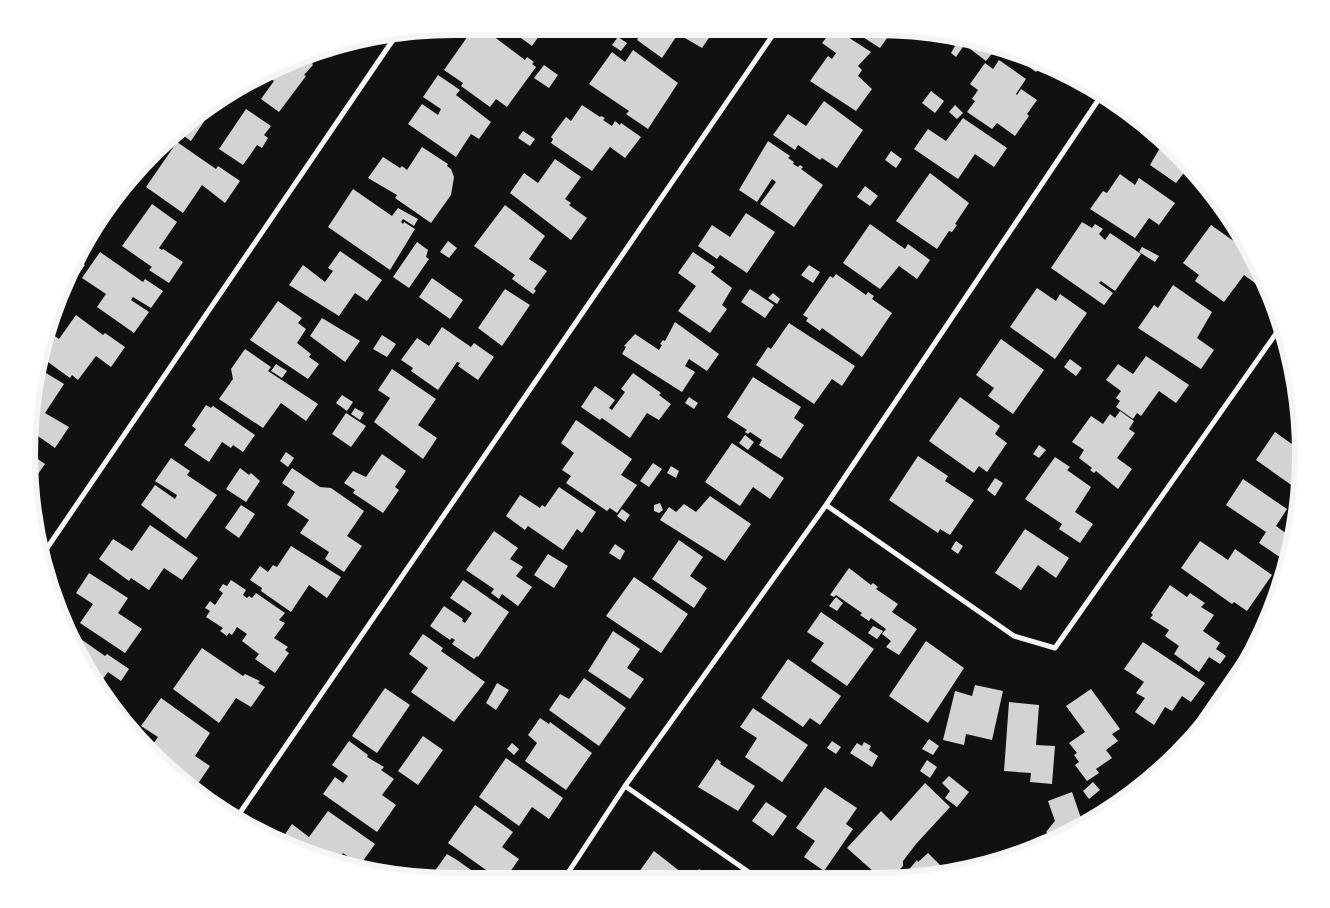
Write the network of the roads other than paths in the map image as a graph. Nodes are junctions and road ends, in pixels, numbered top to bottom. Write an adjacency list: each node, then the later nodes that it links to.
1 (773, 35): 10 (street)
2 (393, 40): 6 (street)
3 (1098, 99): 5 (street)
4 (1277, 332): 5 (street)
5 (826, 504): 9 (street)
6 (46, 549)
7 (1246, 651): 8 (lane)
8 (1195, 725)
9 (625, 786): 11 (street); 12 (street)
10 (240, 814)
11 (568, 873)
12 (750, 873)

